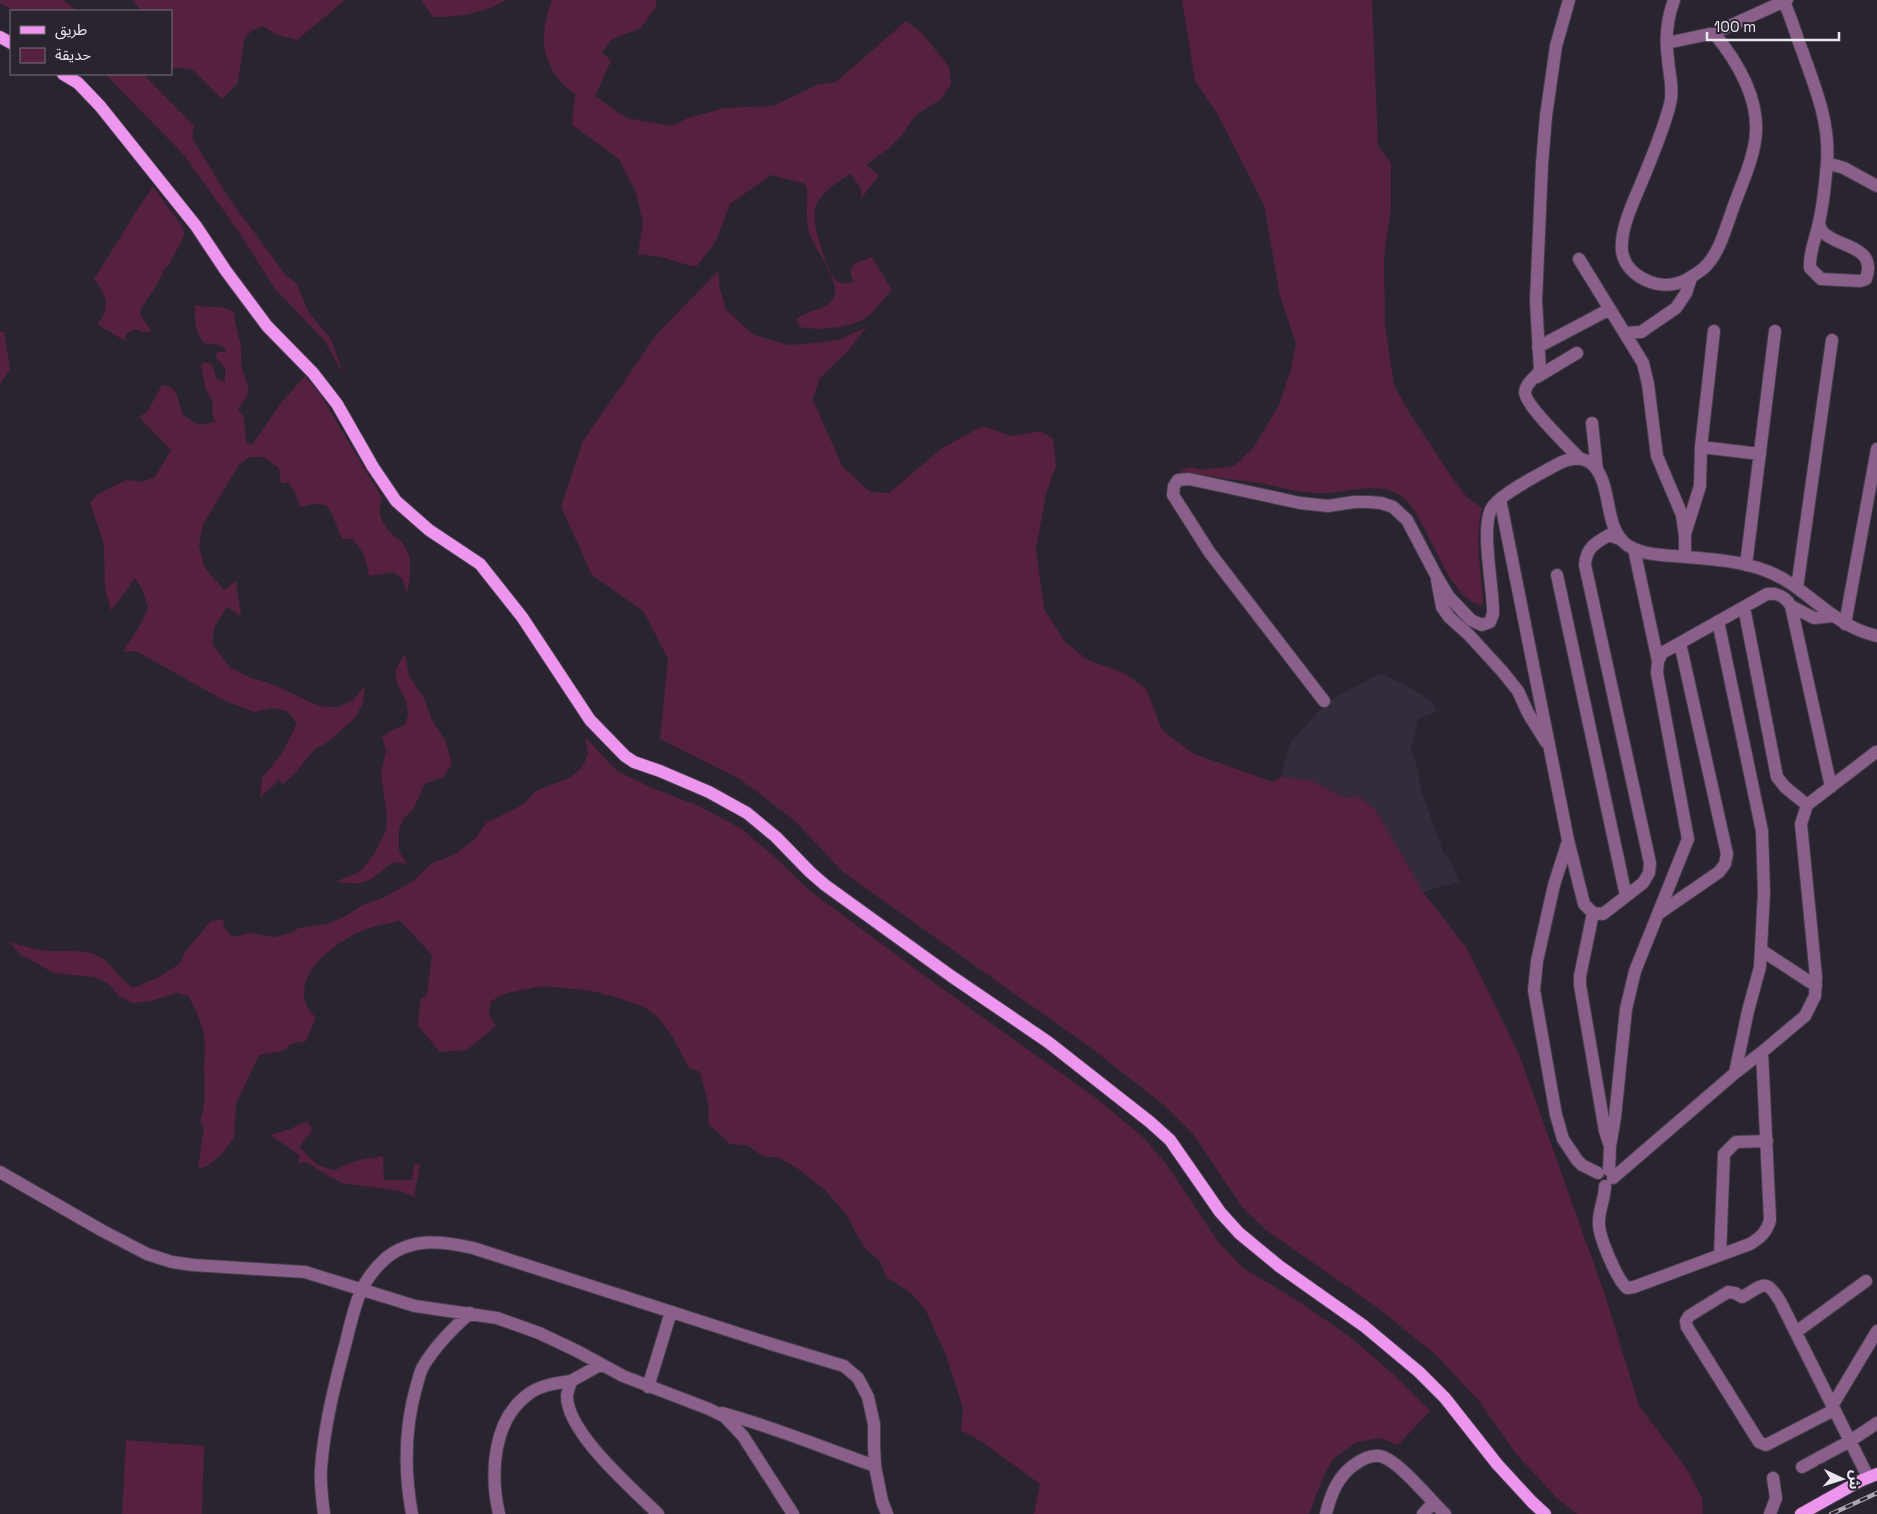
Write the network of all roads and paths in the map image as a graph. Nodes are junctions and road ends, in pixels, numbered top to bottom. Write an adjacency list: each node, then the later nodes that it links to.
1 (1569, 0): 17 (street)
2 (1674, 0): 5 (street)
3 (1785, 1): 4 (street); 7 (street)
4 (1714, 33): 5 (street); 11 (street)
5 (1667, 43): 11 (street)
6 (66, 75): 88 (main road)
7 (1827, 163): 8 (street); 9 (street)
8 (1877, 186)
9 (1819, 224): 9 (street)
10 (1579, 259): 12 (street)
11 (1691, 278): 15 (street)
12 (1610, 309): 15 (street); 17 (street)
13 (1714, 331): 21 (street)
14 (1775, 331): 23 (street)
15 (1625, 333): 27 (street)
16 (1832, 340): 34 (street)
17 (1538, 347): 19 (street)
18 (1577, 353): 19 (street)
19 (1537, 376): 24 (street)
20 (1592, 422): 25 (street)
21 (1701, 447): 23 (street); 27 (street)
22 (1877, 449): 39 (street)
23 (1760, 454): 31 (street)
24 (1579, 458): 25 (street); 26 (street)
25 (1597, 470): 28 (street)
26 (1500, 499): 33 (street); 44 (street)
27 (1685, 536): 30 (street)
28 (1622, 540): 29 (street); 49 (street)
29 (1634, 549): 30 (street); 42 (street)
30 (1685, 556): 31 (street)
31 (1746, 565): 34 (street)
32 (1557, 575): 49 (street)
33 (1437, 577): 43 (street); 44 (street)
34 (1797, 588): 37 (street)
35 (1791, 606): 36 (street); 37 (street); 46 (street)
36 (1744, 608): 38 (street); 47 (street)
37 (1833, 616): 39 (street)
38 (1718, 621): 41 (street); 52 (street)
39 (1845, 624): 40 (street)
40 (1877, 636)
41 (1680, 643): 42 (street); 51 (street)
42 (1658, 661): 51 (street)
43 (1324, 701)
44 (1550, 748): 48 (street)
45 (1877, 751): 46 (street)
46 (1831, 787): 47 (street)
47 (1807, 805): 53 (street)
48 (1568, 840): 50 (street); 59 (street)
49 (1626, 896): 50 (street)
50 (1593, 913): 57 (street)
51 (1658, 914): 57 (street)
52 (1762, 950): 53 (street); 55 (street)
53 (1816, 986): 54 (street)
54 (1762, 1052): 55 (street); 56 (street)
55 (1735, 1073): 59 (street)
56 (1767, 1142): 60 (street); 60 (street)
57 (1610, 1146): 59 (street)
58 (0, 1172): 62 (street)
59 (1606, 1177): 60 (street)
60 (1720, 1255)
61 (1866, 1281): 66 (street)
62 (362, 1290): 63 (street); 64 (street); 79 (street)
63 (671, 1312): 69 (street); 74 (street)
64 (470, 1314): 67 (street); 80 (street)
65 (1877, 1331): 70 (street)
66 (1796, 1332): 70 (street); 70 (street)
67 (600, 1364): 68 (street); 69 (street)
68 (571, 1381): 81 (street); 82 (street)
69 (648, 1387): 71 (street)
70 (1833, 1408): 73 (street)
71 (709, 1409): 74 (street); 83 (street)
72 (1877, 1423): 73 (street)
73 (1850, 1441): 75 (street); 76 (street)
74 (876, 1466): 84 (street)
75 (1802, 1467)
76 (1873, 1476): 90 (main road)
77 (1773, 1478): 89 (street)
78 (1434, 1503): 85 (street); 86 (street); 87 (street)
79 (324, 1514)
80 (412, 1514)
81 (499, 1514)
82 (658, 1514)
83 (793, 1514)
84 (887, 1514)
85 (1326, 1514)
86 (1423, 1514)
87 (1446, 1514)
88 (1545, 1514)
89 (1770, 1514)
90 (1801, 1514)

